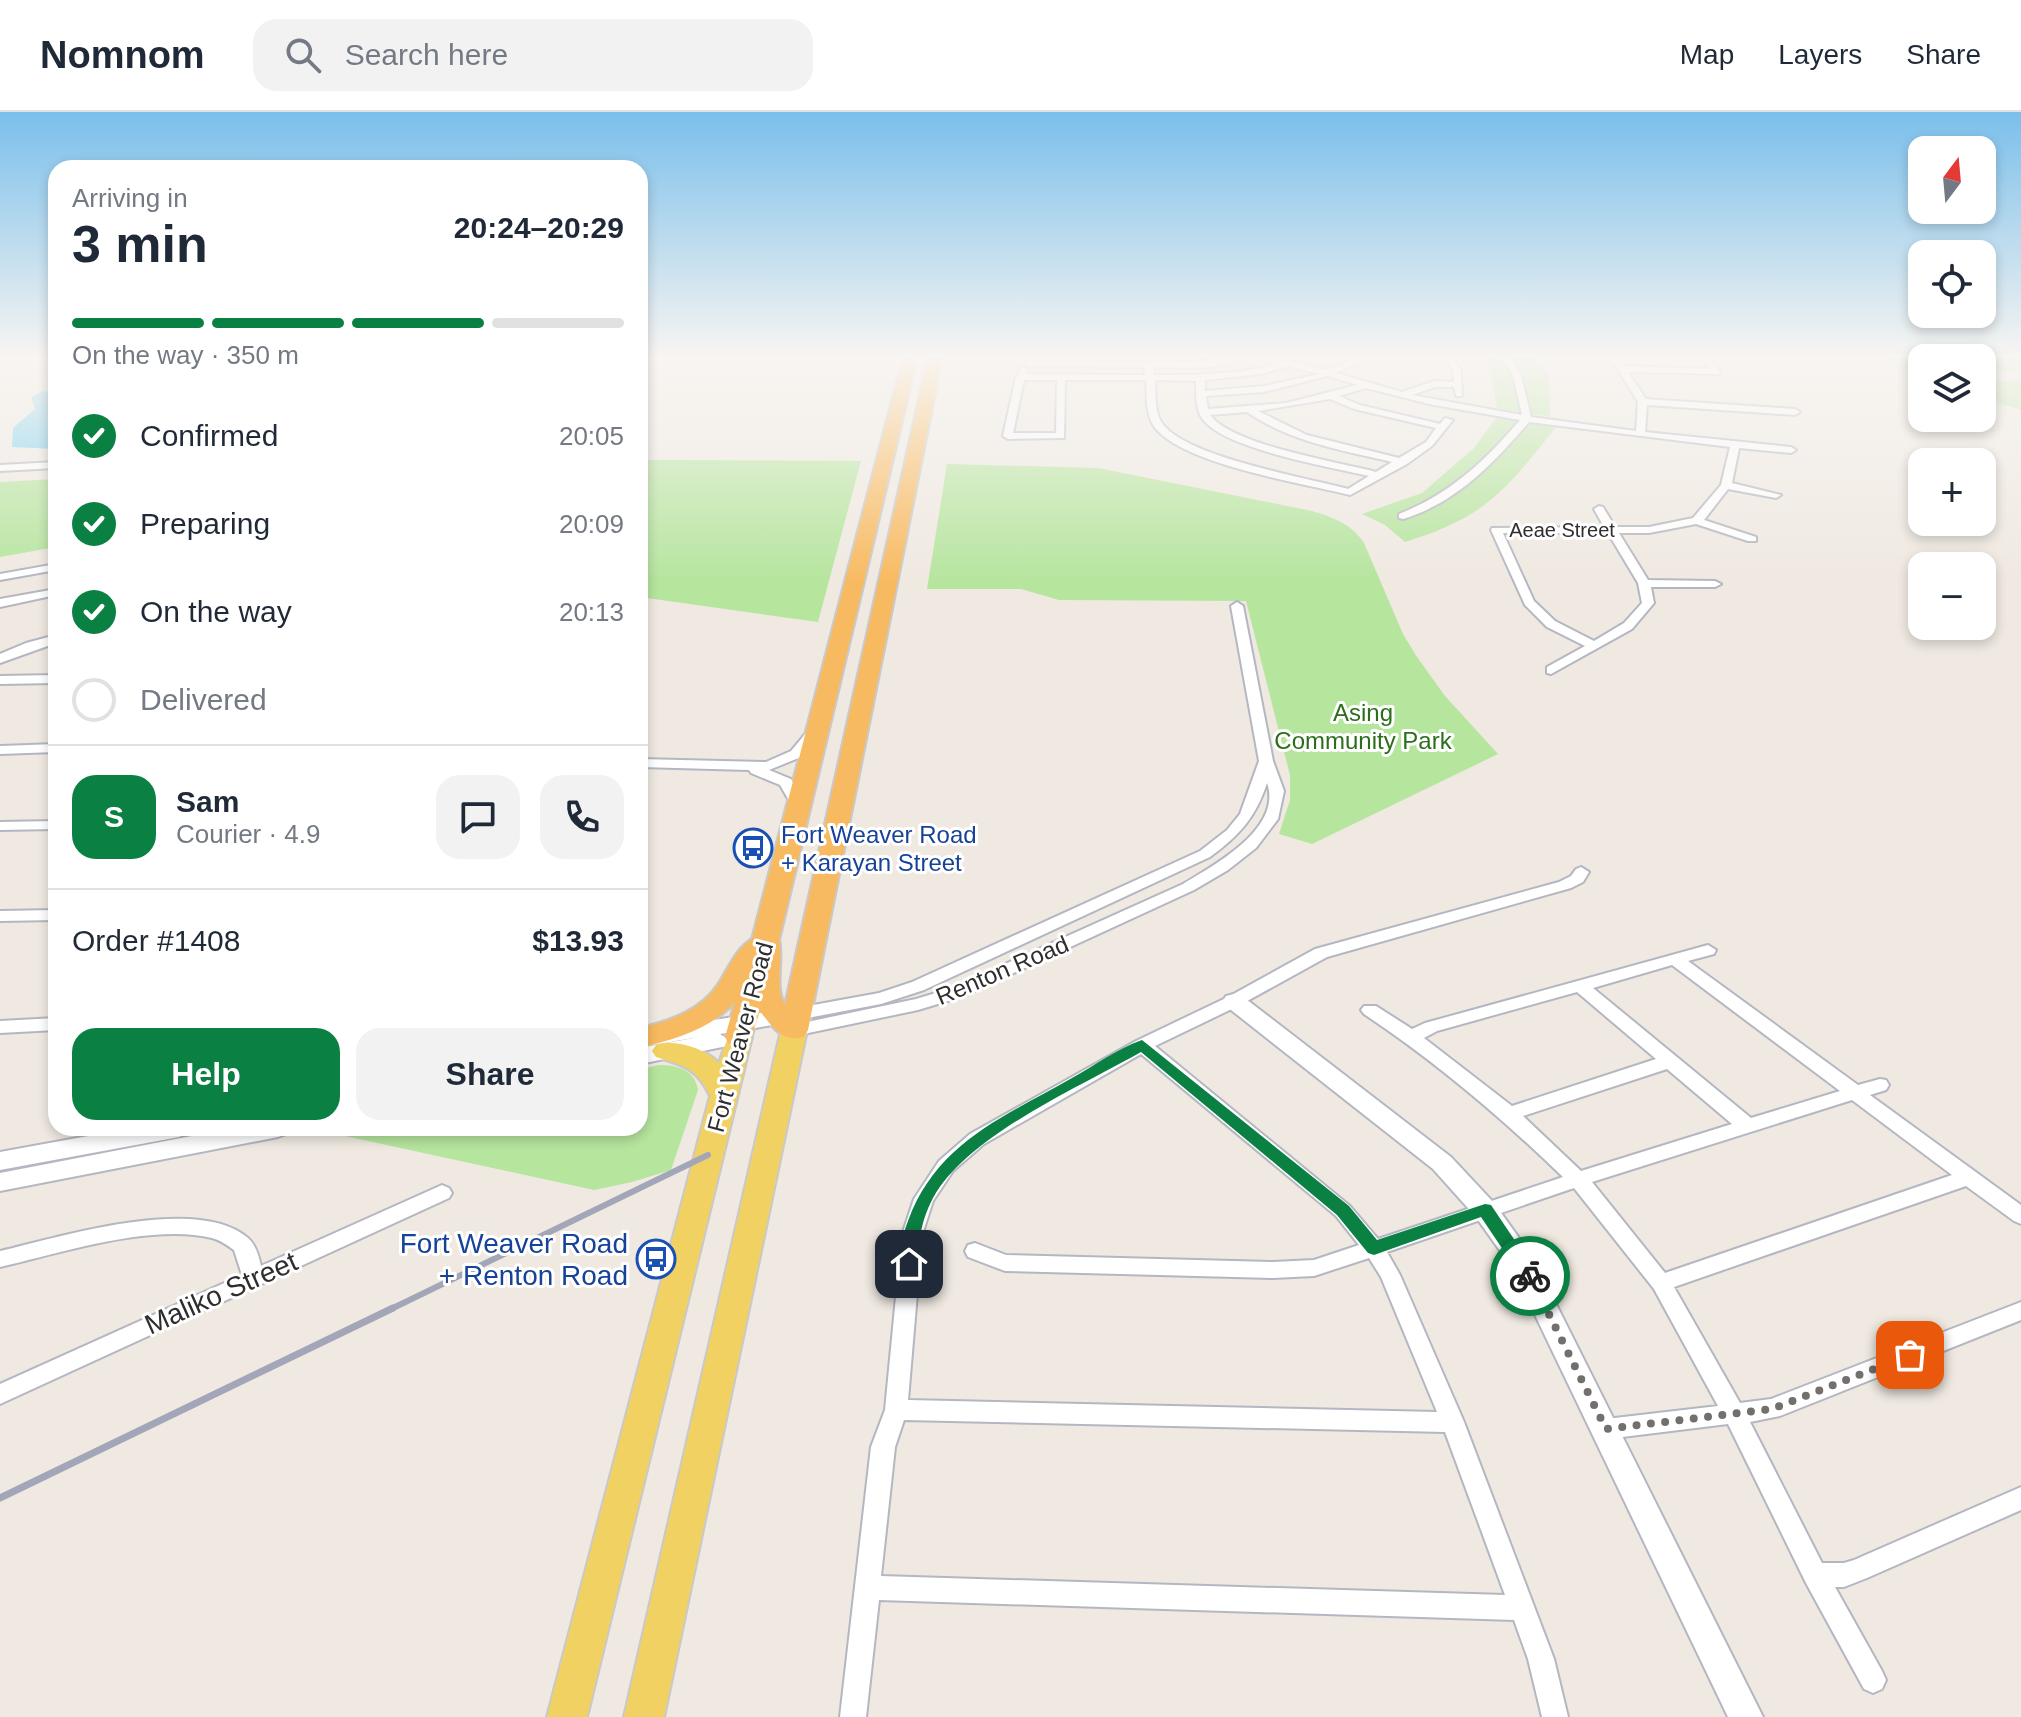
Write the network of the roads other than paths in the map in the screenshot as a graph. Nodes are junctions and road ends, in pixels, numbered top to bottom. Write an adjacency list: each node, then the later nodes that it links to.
1 (892, 433): 38 (highway, Fort Weaver Road)
2 (920, 433): 55 (highway, Fort Weaver Road)
3 (1007, 433): 4 (street)
4 (1061, 433)
5 (1168, 433): 17 (street)
6 (1232, 433): 17 (street)
7 (1287, 433): 14 (street)
8 (1438, 433): 14 (street)
9 (1515, 433): 21 (street)
10 (1626, 433): 11 (street)
11 (1640, 435): 12 (street)
12 (1735, 445): 13 (street); 18 (street)
13 (1791, 450)
14 (1403, 462): 17 (street)
15 (48, 465): 16 (street)
16 (0, 468)
17 (1377, 475)
18 (1726, 485): 19 (street); 22 (street)
19 (1776, 495)
20 (1599, 509): 23 (street)
21 (1403, 516)
22 (1697, 521): 23 (street, Aeae Street); 24 (street)
23 (1609, 529): 27 (street); 33 (street, Aeae Street)
24 (1752, 539)
25 (48, 568): 26 (street)
26 (0, 577)
27 (1644, 583): 28 (street); 33 (street)
28 (1715, 584)
29 (48, 594): 30 (street)
30 (0, 603)
31 (1237, 606): 55 (street, Renton Road)
32 (48, 641): 34 (street)
33 (1593, 645): 35 (street)
34 (0, 659)
35 (1551, 670)
36 (48, 679): 37 (street)
37 (0, 680)
38 (817, 729): 42 (street); 43 (highway, Fort Weaver Road)
39 (48, 748): 40 (street)
40 (0, 750)
41 (648, 763): 42 (street)
42 (746, 767): 43 (street)
43 (799, 807): 49 (highway, Fort Weaver Road)
44 (48, 825): 45 (street)
45 (0, 826)
46 (1581, 872): 53 (street)
47 (48, 915): 48 (street)
48 (0, 916)
49 (766, 941): 55 (highway); 58 (highway, Fort Weaver Road); 60 (highway)
50 (1708, 950): 51 (street)
51 (1675, 959): 52 (street); 66 (street)
52 (1579, 985): 59 (street); 64 (street)
53 (1234, 1001): 61 (street); 77 (street)
54 (1370, 1010): 59 (street)
55 (790, 1021): 58 (street, Renton Road); 96 (main road, Fort Weaver Road)
56 (48, 1024): 57 (street)
57 (0, 1027)
58 (741, 1031): 62 (street, Renton Road); 67 (main road, Fort Weaver Road)
59 (1411, 1037): 68 (street)
60 (648, 1045)
61 (1142, 1045): 79 (street); 86 (street)
62 (648, 1046)
63 (648, 1046): 67 (main road)
64 (1670, 1061): 68 (street); 69 (street)
65 (1880, 1085): 66 (street)
66 (1855, 1092): 69 (street); 73 (street)
67 (724, 1096): 95 (main road, Fort Weaver Road)
68 (1509, 1114): 74 (street)
69 (1746, 1125): 74 (street)
70 (136, 1136): 72 (street)
71 (237, 1136): 75 (street)
72 (0, 1161)
73 (1969, 1177): 78 (street); 83 (street)
74 (1578, 1179): 77 (street); 83 (street)
75 (0, 1182)
76 (442, 1193): 82 (street, Maliko Street)
77 (1485, 1210): 79 (street); 89 (street)
78 (2021, 1216)
79 (1374, 1248): 80 (street); 88 (street)
80 (975, 1251)
81 (0, 1259): 82 (street)
82 (253, 1279): 85 (street, Maliko Street)
83 (1661, 1283): 87 (street)
84 (2021, 1311): 87 (street)
85 (0, 1394)
86 (896, 1410): 88 (street); 92 (street)
87 (1734, 1414): 89 (street); 91 (street)
88 (1453, 1422): 93 (street)
89 (1606, 1429): 99 (street)
90 (2021, 1498): 91 (street)
91 (1815, 1575): 94 (street)
92 (868, 1588): 93 (street); 97 (street)
93 (1520, 1608): 98 (street)
94 (1873, 1680)
95 (567, 1717)
96 (644, 1717)
97 (853, 1717)
98 (1555, 1717)
99 (1746, 1717)

